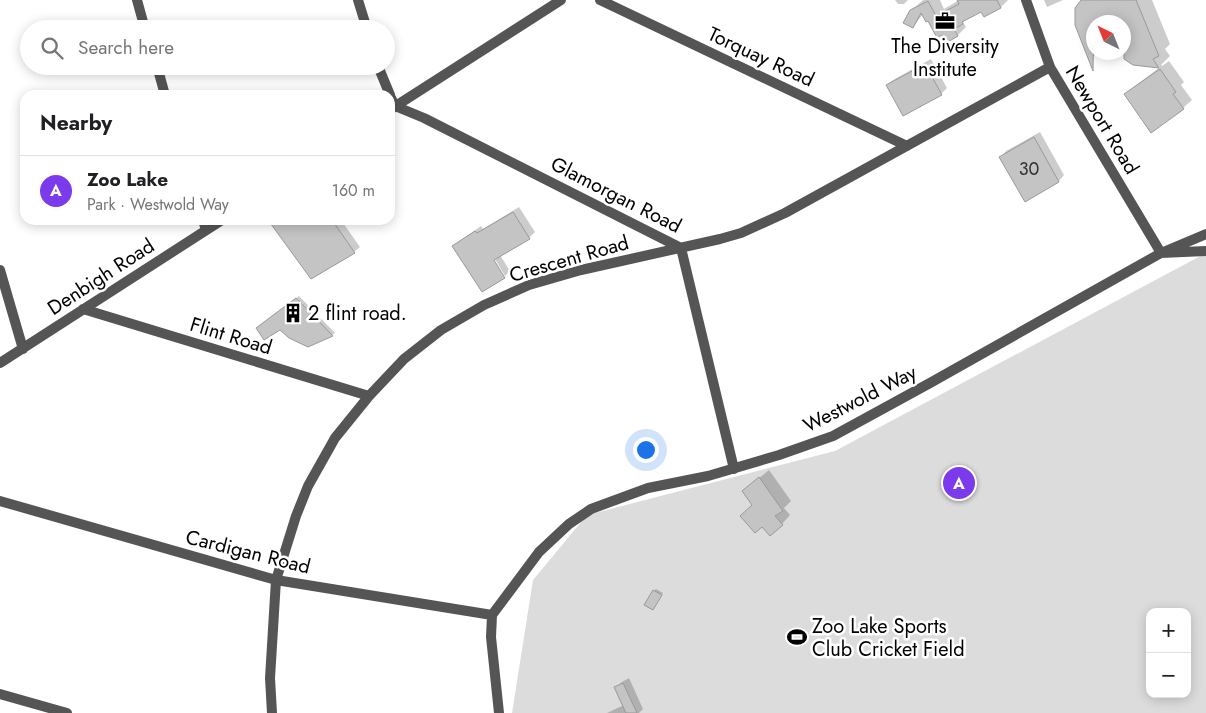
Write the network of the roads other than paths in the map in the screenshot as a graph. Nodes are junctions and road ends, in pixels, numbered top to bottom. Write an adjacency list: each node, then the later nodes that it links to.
1 (137, 0): 6 (street)
2 (358, 0): 7 (street)
3 (561, 0): 13 (street)
4 (600, 0): 15 (street, Torquay Road)
5 (1026, 0): 8 (street, Newport Road)
6 (143, 20)
7 (364, 20)
8 (1050, 66): 15 (street, Crescent Road); 20 (street, Newport Road)
9 (159, 75): 11 (street)
10 (382, 75): 12 (street)
11 (163, 90)
12 (388, 90)
13 (395, 106)
14 (395, 109): 18 (street, Glamorgan Road)
15 (907, 146): 18 (street, Crescent Road)
16 (205, 225): 22 (street, Denbigh Road)
17 (1206, 234): 20 (street)
18 (681, 248): 25 (street, Crescent Road); 26 (street, Glamorgan Road)
19 (1206, 251): 20 (street, Westwold Way)
20 (1160, 253): 26 (street, Westwold Way)
21 (0, 270): 23 (street)
22 (83, 309): 23 (street, Denbigh Road); 25 (street, Flint Road)
23 (23, 349): 24 (street, Denbigh Road)
24 (0, 363)
25 (369, 396): 28 (street, Crescent Road)
26 (734, 469): 29 (street, Westwold Way)
27 (0, 501): 28 (street, Cardigan Road)
28 (276, 580): 29 (street, Cardigan Road); 32 (street, Crescent Road)
29 (492, 616): 33 (street)
30 (0, 694): 31 (street)
31 (66, 713)
32 (272, 713)
33 (499, 713)

